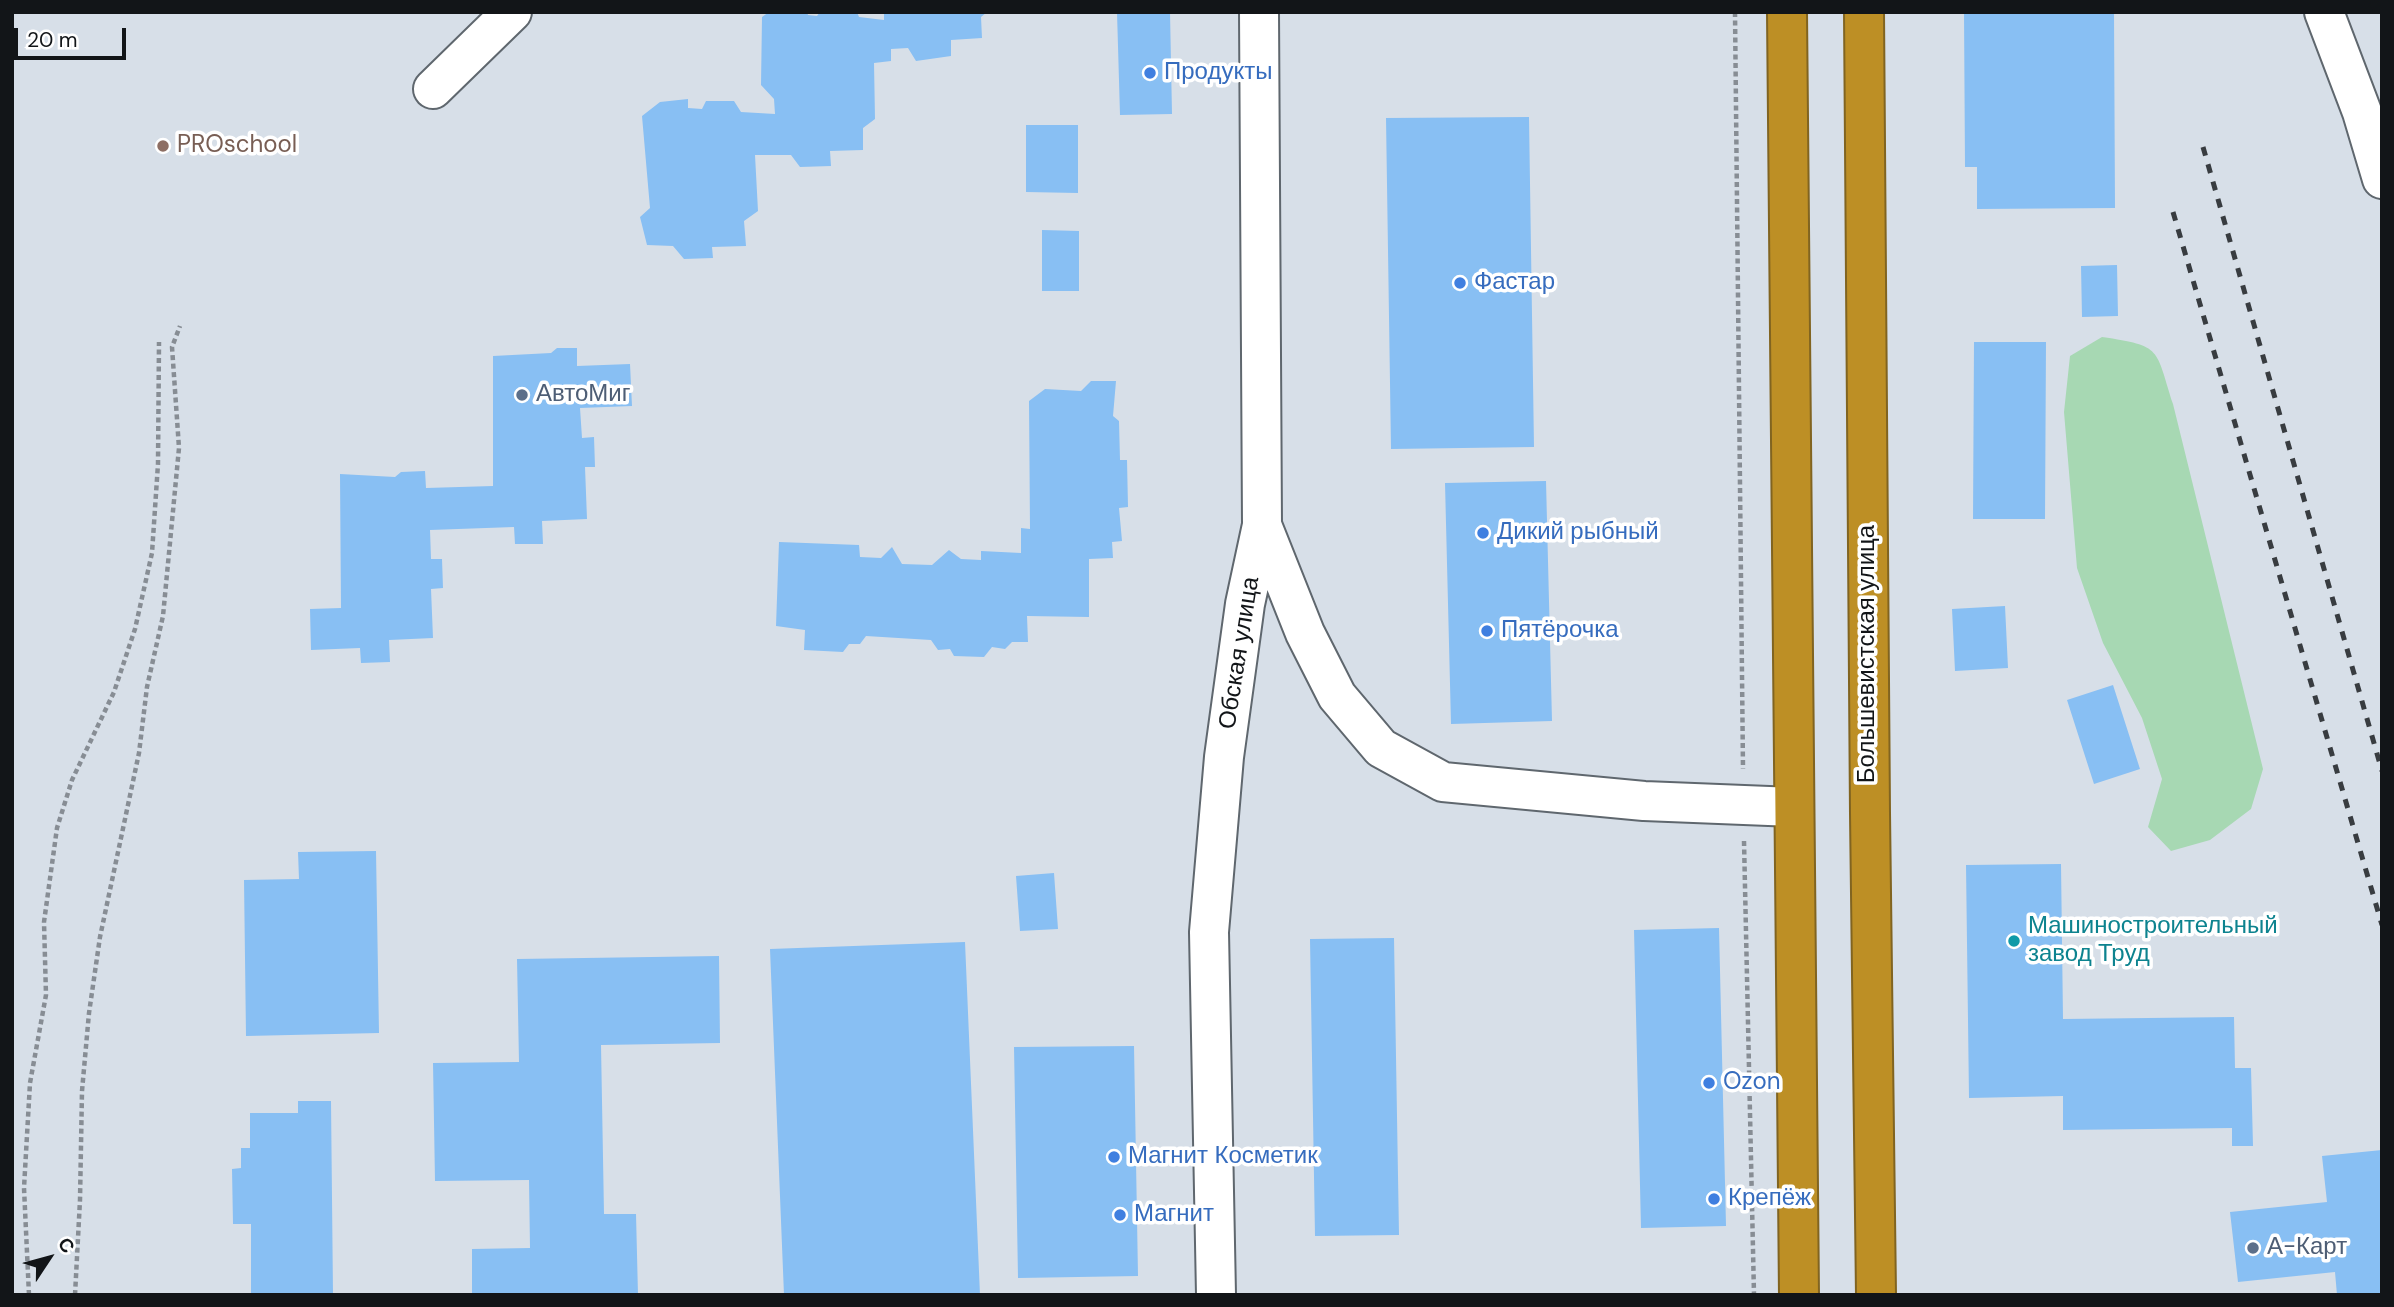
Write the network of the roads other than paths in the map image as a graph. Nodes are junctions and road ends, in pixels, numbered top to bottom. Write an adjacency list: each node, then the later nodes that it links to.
1 (512, 12): 6 (street)
2 (1259, 12): 8 (street, Обская улица)
3 (1787, 12): 9 (highway)
4 (1864, 12): 12 (highway, Большевистская улица)
5 (2325, 12): 7 (street)
6 (433, 89)
7 (2382, 179)
8 (1262, 525): 9 (street); 10 (street, Обская улица)
9 (1794, 807): 11 (highway)
10 (1216, 1295)
11 (1799, 1295)
12 (1877, 1295)

